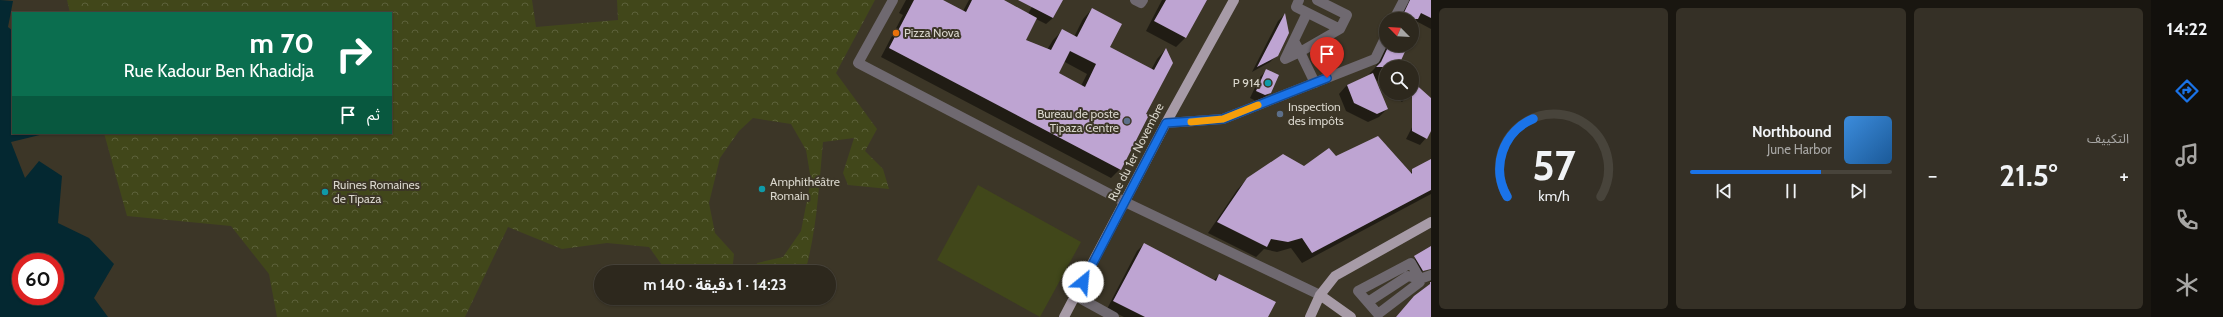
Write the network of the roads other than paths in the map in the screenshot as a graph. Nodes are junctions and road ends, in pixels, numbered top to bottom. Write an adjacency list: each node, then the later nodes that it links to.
1 (893, 0): 16 (street)
2 (1134, 0): 3 (street)
3 (1143, 0)
4 (1234, 0): 15 (main road, Rue du 1er Novembre)
5 (1299, 0): 9 (street)
6 (1317, 0): 10 (street)
7 (1404, 0): 8 (street)
8 (1398, 12)
9 (1307, 13): 10 (street); 11 (street)
10 (1340, 29): 13 (street)
11 (1294, 41): 13 (street); 13 (street)
12 (1379, 51): 14 (street)
13 (1300, 52): 14 (street)
14 (1315, 83): 15 (street)
15 (1166, 123): 16 (main road, Rue du 1er Novembre)
16 (1125, 202): 20 (street); 21 (main road, Rue du 1er Novembre)
17 (1431, 222): 20 (main road)
18 (1431, 275): 19 (street)
19 (1420, 279): 22 (street); 22 (street); 22 (street)
20 (1320, 295): 25 (main road); 26 (main road)
21 (1076, 296): 23 (main road, Rue du 1er Novembre); 24 (street)
22 (1368, 302)
23 (1064, 317)
24 (1114, 317)
25 (1310, 317)
26 (1351, 317)

